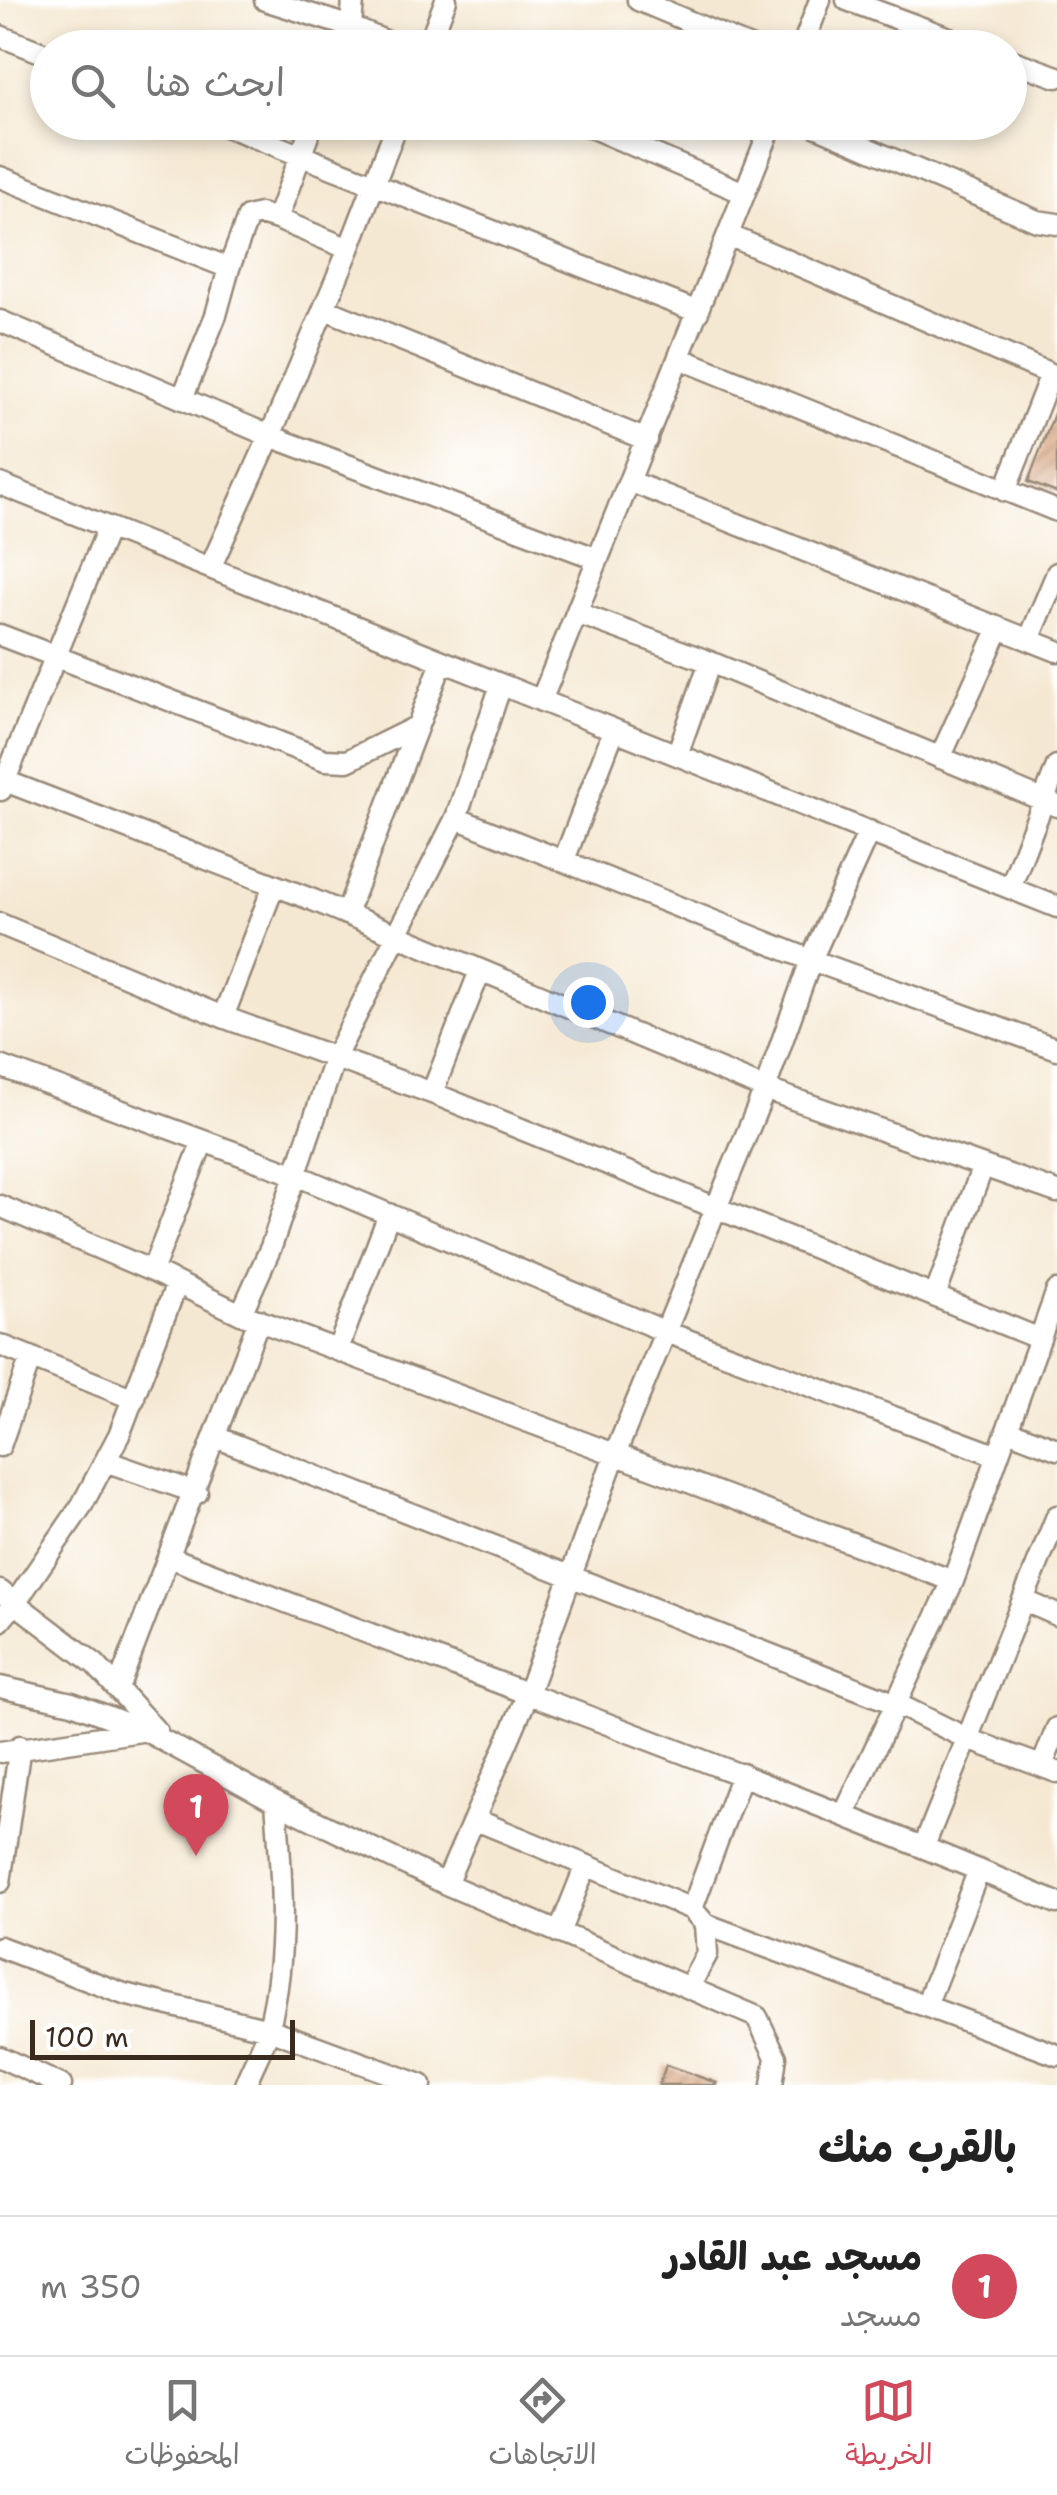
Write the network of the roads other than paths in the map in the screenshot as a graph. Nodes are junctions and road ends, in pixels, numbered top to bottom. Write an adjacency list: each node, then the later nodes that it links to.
1 (265, 0): 7 (street)
2 (354, 0): 7 (street)
3 (446, 0): 10 (street)
4 (638, 0): 11 (street)
5 (820, 0): 12 (street)
6 (846, 0): 13 (street)
7 (351, 27): 8 (street); 9 (street)
8 (350, 30)
9 (358, 30)
10 (435, 30)
11 (709, 30)
12 (809, 30)
13 (927, 30)
14 (0, 36): 15 (street)
15 (30, 48)
16 (1027, 66): 17 (street)
17 (1057, 77)
18 (260, 140): 24 (street)
19 (306, 140): 24 (street)
20 (391, 140): 26 (street)
21 (621, 140): 27 (street)
22 (766, 140): 27 (street)
23 (848, 140): 29 (street)
24 (299, 156): 26 (street); 28 (street)
25 (0, 176): 32 (street)
26 (374, 186): 31 (street); 34 (street)
27 (744, 193): 30 (street)
28 (276, 220): 31 (street); 32 (street)
29 (1057, 224)
30 (728, 235): 34 (street); 37 (street)
31 (349, 249): 33 (street)
32 (229, 268): 38 (street)
33 (326, 309): 39 (street); 40 (street)
34 (698, 312): 36 (street)
35 (0, 321): 38 (street)
36 (679, 358): 40 (street); 43 (street)
37 (1054, 366): 43 (street)
38 (182, 399): 39 (street)
39 (270, 436): 46 (street); 47 (street)
40 (646, 440): 41 (street)
41 (629, 481): 46 (street); 50 (street)
42 (0, 484): 45 (street)
43 (1005, 491): 44 (street)
44 (1057, 511)
45 (108, 528): 47 (street); 54 (street)
46 (598, 559): 49 (street)
47 (210, 568): 55 (street)
48 (1057, 572): 52 (street)
49 (577, 613): 56 (street); 58 (street)
50 (998, 628): 52 (street); 62 (street)
51 (0, 634): 54 (street)
52 (1030, 640): 53 (street)
53 (1057, 651)
54 (55, 657): 59 (street); 64 (street)
55 (442, 662): 57 (street); 59 (street)
56 (710, 662): 61 (street); 62 (street)
57 (500, 685): 58 (street); 66 (street)
58 (540, 701): 60 (street)
59 (416, 728): 72 (street)
60 (614, 730): 61 (street); 68 (street)
61 (677, 755): 67 (street)
62 (940, 758): 65 (street)
63 (1057, 766): 65 (street)
64 (2, 784): 69 (street)
65 (1051, 803): 70 (street)
66 (456, 818): 68 (street); 74 (street)
67 (869, 831): 70 (street); 75 (street)
68 (564, 860): 75 (street)
69 (274, 885): 72 (street); 77 (street)
70 (1010, 888): 71 (street)
71 (1057, 907)
72 (346, 914): 74 (street)
73 (0, 924): 77 (street)
74 (398, 935): 76 (street); 79 (street)
75 (811, 960): 78 (street); 81 (street)
76 (480, 972): 81 (street); 82 (street)
77 (223, 1017): 79 (street)
78 (1057, 1049)
79 (335, 1057): 82 (street); 85 (street)
80 (0, 1066): 83 (street)
81 (765, 1089): 84 (street); 88 (street)
82 (432, 1092): 88 (street)
83 (203, 1141): 85 (street); 90 (street)
84 (983, 1166): 86 (street); 93 (street)
85 (296, 1175): 89 (street); 94 (street)
86 (1057, 1192)
87 (0, 1206): 90 (street)
88 (714, 1207): 93 (street); 95 (street)
89 (389, 1214): 95 (street); 98 (street)
90 (152, 1270): 91 (street)
91 (176, 1286): 94 (street); 100 (street)
92 (1057, 1290): 96 (street)
93 (935, 1296): 96 (street)
94 (250, 1317): 98 (street); 102 (street)
95 (666, 1332): 105 (street); 106 (street)
96 (1040, 1338): 101 (street)
97 (0, 1345): 99 (street)
98 (338, 1350): 105 (street)
99 (31, 1357): 100 (street); 103 (street)
100 (134, 1399): 107 (street)
101 (1007, 1430): 104 (street); 106 (street)
102 (218, 1438): 108 (street); 111 (street)
103 (0, 1446)
104 (1057, 1449)
105 (616, 1452): 111 (street); 112 (street)
106 (998, 1456): 112 (street)
107 (105, 1461): 108 (street); 113 (street)
108 (197, 1494): 110 (street)
109 (1057, 1516): 114 (street)
110 (172, 1558): 118 (street); 119 (street)
111 (572, 1578): 119 (street); 120 (street)
112 (953, 1582): 120 (street)
113 (7, 1597): 116 (street); 118 (street)
114 (1023, 1600): 115 (street); 123 (street)
115 (1057, 1615)
116 (0, 1621)
117 (0, 1687): 122 (street)
118 (118, 1688): 124 (street)
119 (527, 1696): 127 (street); 130 (street)
120 (899, 1704): 123 (street); 129 (street)
121 (1057, 1728): 126 (street)
122 (146, 1731): 124 (street); 125 (street)
123 (968, 1739): 126 (street); 131 (street)
124 (166, 1740): 128 (street)
125 (10, 1749): 134 (street)
126 (1050, 1769)
127 (742, 1774): 129 (street); 137 (street)
128 (276, 1802): 135 (street); 142 (street)
129 (844, 1814): 131 (street)
130 (476, 1820): 132 (street); 135 (street)
131 (924, 1846): 133 (street)
132 (586, 1865): 137 (street); 138 (street)
133 (979, 1870): 136 (street); 141 (street)
134 (0, 1882)
135 (446, 1884): 138 (street)
136 (1057, 1903)
137 (699, 1916): 140 (street); 141 (street)
138 (558, 1933): 140 (street)
139 (0, 1947): 142 (street)
140 (689, 1987): 146 (street)
141 (927, 2003): 143 (street)
142 (268, 2029): 147 (street); 148 (street)
143 (1057, 2054)
144 (0, 2057): 145 (street)
145 (52, 2083)
146 (778, 2083)
147 (245, 2085)
148 (422, 2085)

